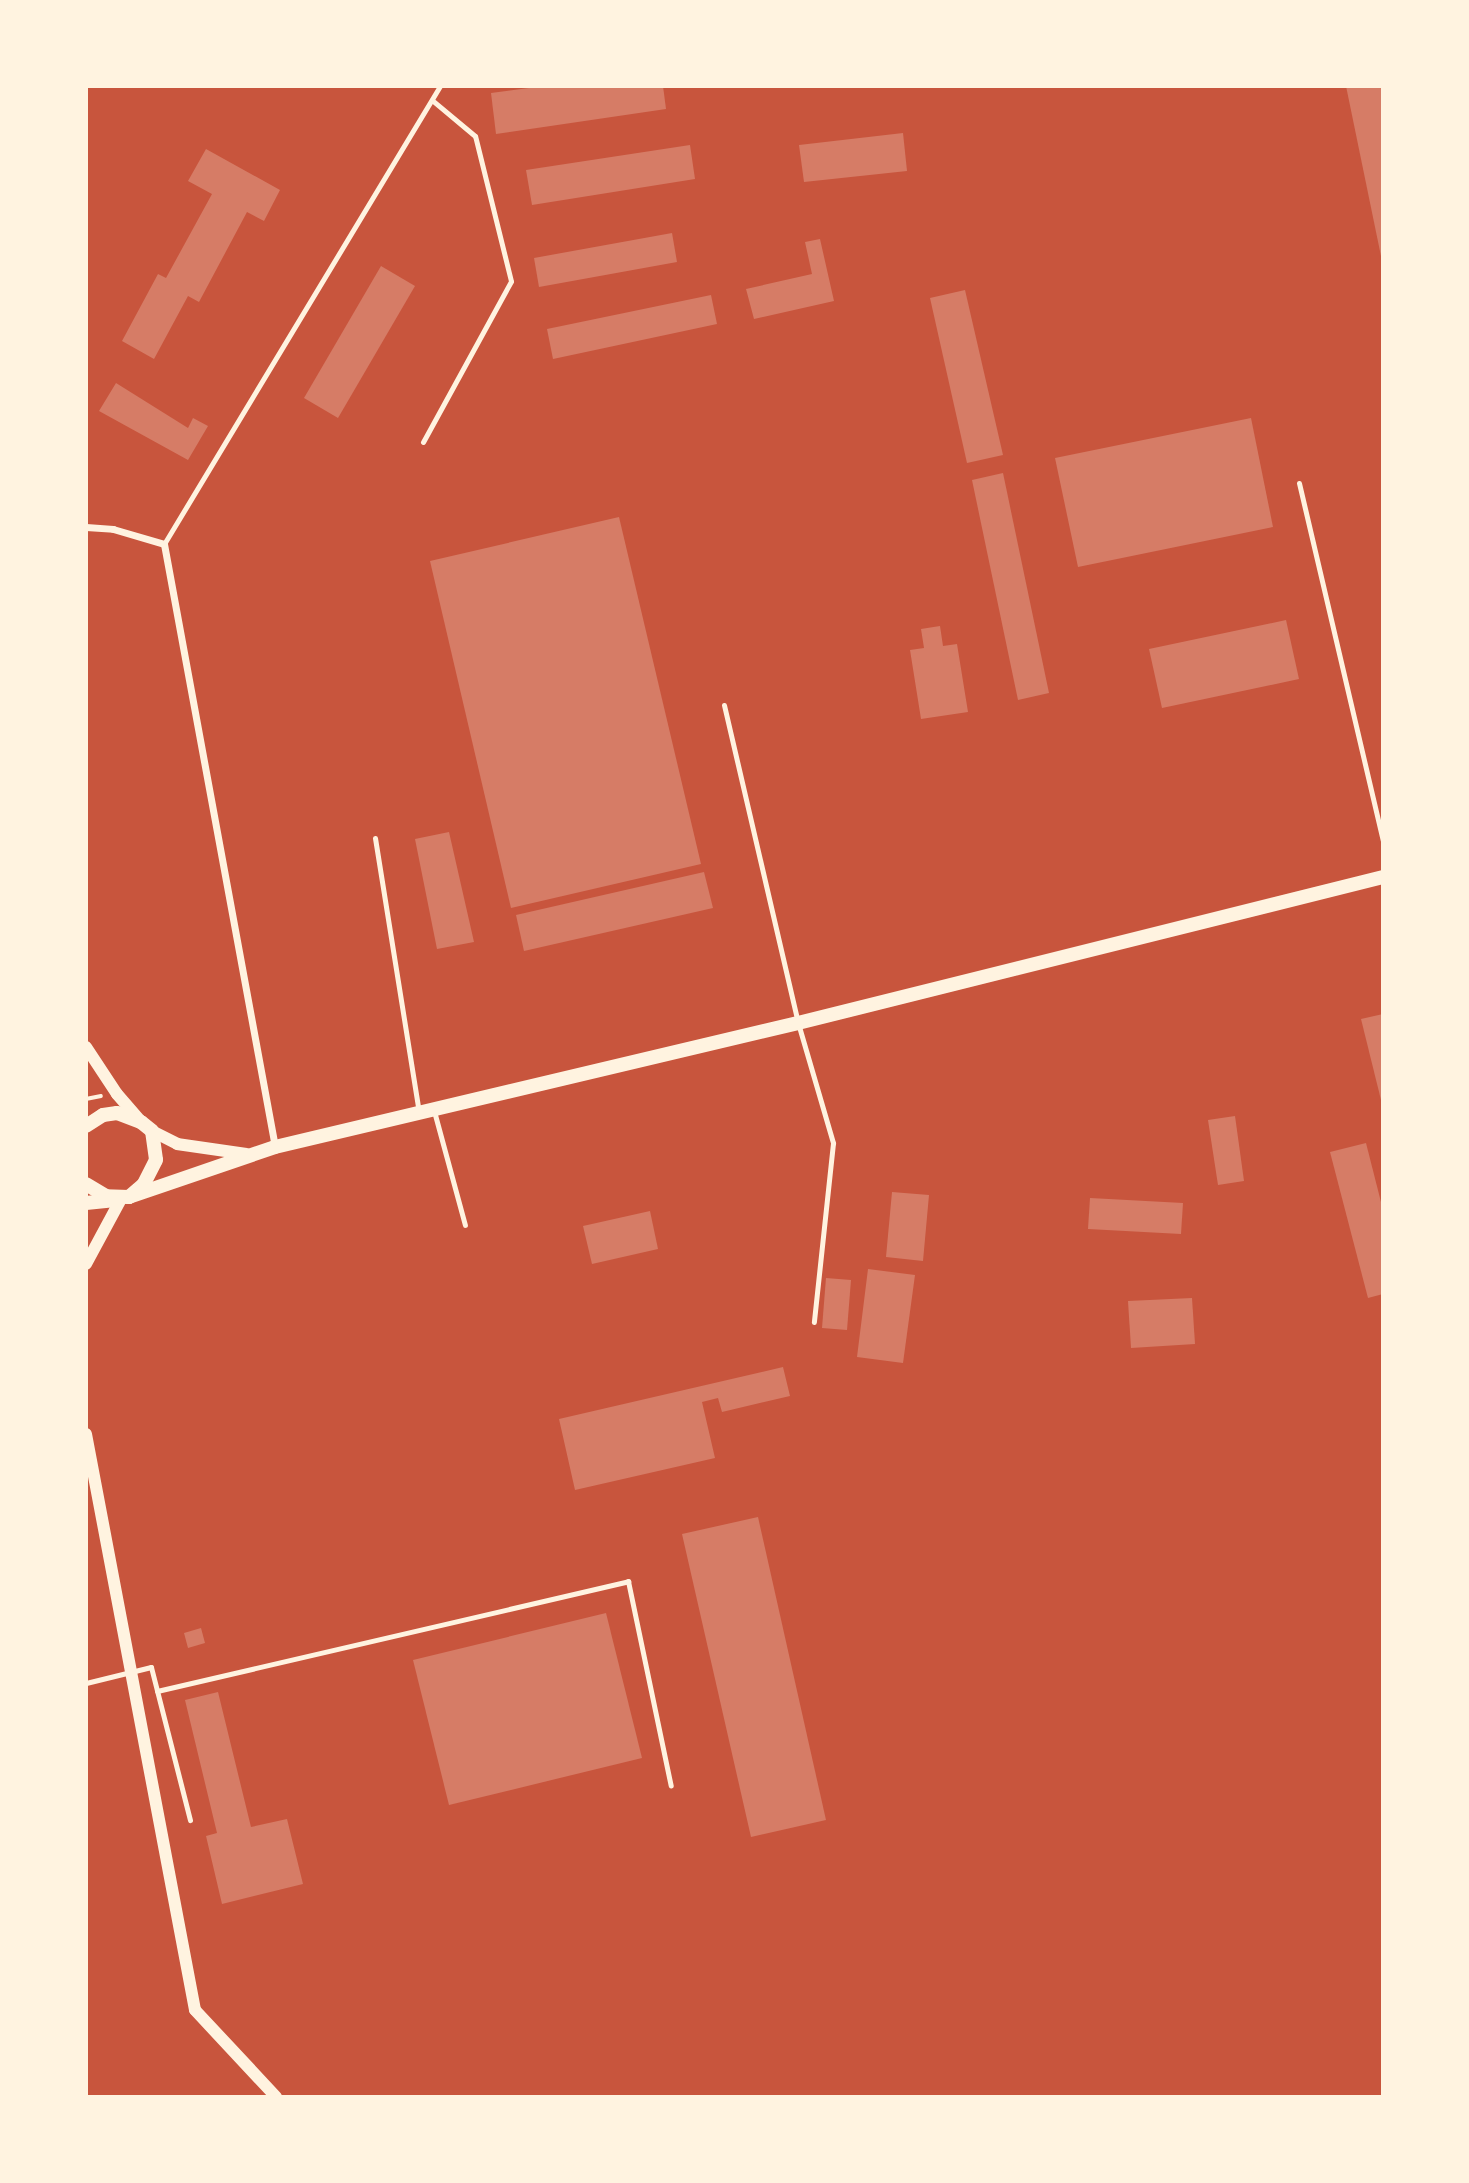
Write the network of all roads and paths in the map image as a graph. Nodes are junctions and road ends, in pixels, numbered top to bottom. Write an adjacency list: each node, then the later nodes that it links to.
1 (440, 86): 2 (lane)
2 (432, 100): 3 (lane); 6 (lane)
3 (423, 442)
4 (1299, 483): 9 (lane)
5 (86, 527): 6 (street)
6 (164, 544): 16 (street)
7 (724, 705): 11 (lane)
8 (375, 838): 13 (lane)
9 (1383, 842)
10 (1383, 877): 11 (main road)
11 (797, 1023): 13 (main road); 23 (lane)
12 (86, 1047): 15 (street)
13 (426, 1110): 16 (main road); 21 (lane)
14 (86, 1126): 15 (main road)
15 (146, 1126): 17 (street); 19 (main road)
16 (275, 1147): 17 (main road)
17 (246, 1154): 19 (main road)
18 (86, 1184): 19 (main road)
19 (125, 1198): 20 (main road); 22 (street)
20 (86, 1203)
21 (465, 1225)
22 (86, 1264)
23 (814, 1322)
24 (86, 1434): 25 (street)
25 (131, 1672): 26 (lane); 27 (lane); 30 (street)
26 (86, 1683)
27 (157, 1691): 28 (lane); 29 (lane)
28 (671, 1787)
29 (190, 1820)
30 (276, 2097)

